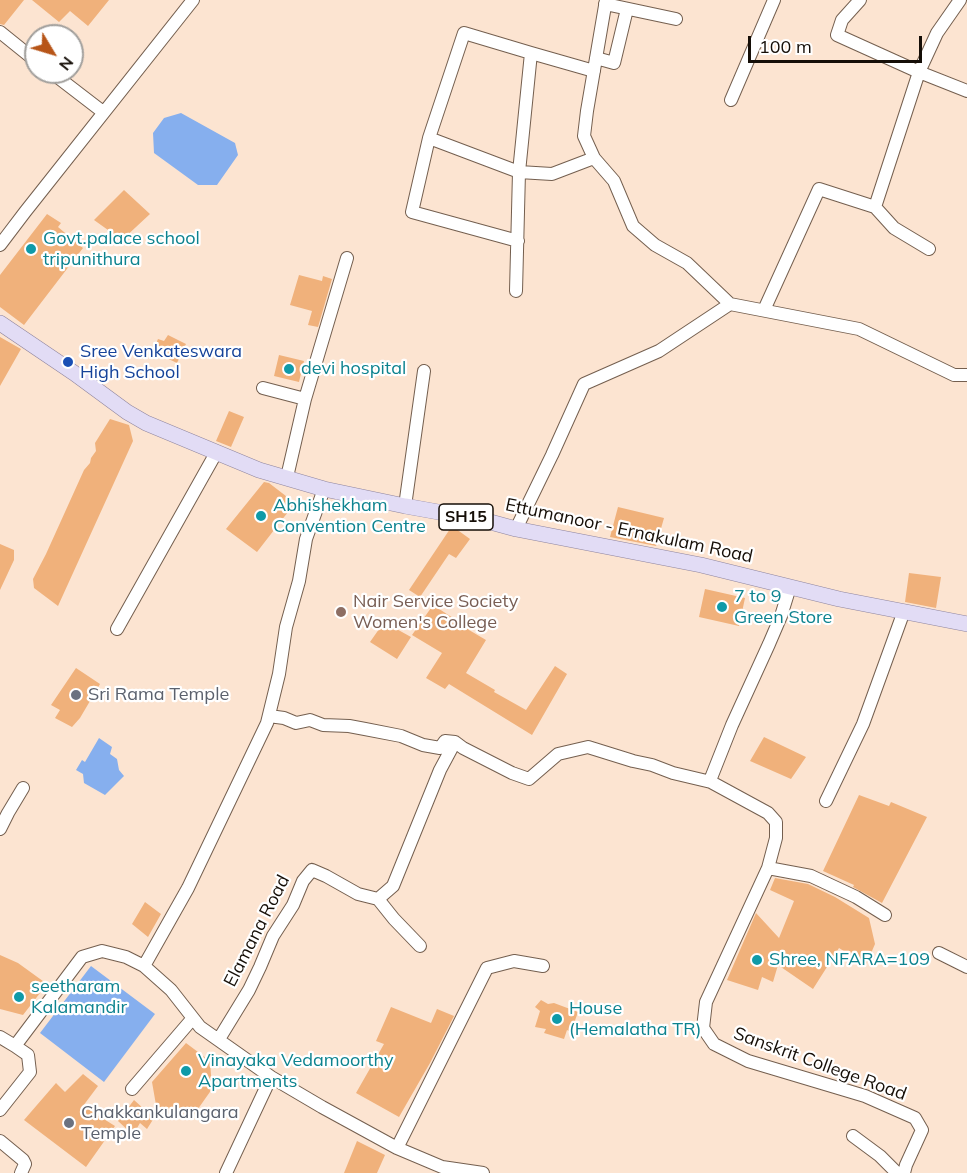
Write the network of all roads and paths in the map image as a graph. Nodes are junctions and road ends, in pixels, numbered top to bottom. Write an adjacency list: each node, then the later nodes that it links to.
1 (193, 0): 17 (street)
2 (774, 0): 16 (street)
3 (960, 0): 13 (street)
4 (856, 1): 13 (street)
5 (605, 2): 6 (street); 11 (street)
6 (627, 9): 7 (street); 11 (street)
7 (676, 20)
8 (0, 32): 9 (street)
9 (24, 51)
10 (531, 53): 12 (street); 18 (street); 20 (street)
11 (596, 58): 12 (street)
12 (594, 71): 19 (street)
13 (919, 72): 15 (street); 21 (street)
14 (67, 84): 17 (street)
15 (967, 91)
16 (731, 100)
17 (103, 112): 23 (street)
18 (429, 138): 20 (street); 22 (street)
19 (594, 159): 20 (street); 27 (street)
20 (519, 172): 22 (street)
21 (875, 207): 24 (street); 28 (street)
22 (518, 241): 26 (street)
23 (0, 245)
24 (929, 249)
25 (347, 258): 33 (street)
26 (516, 291)
27 (730, 304): 28 (street); 38 (street)
28 (764, 310): 31 (street)
29 (0, 323): 34 (main road, Ettumanoor - Ernakulam Road / SH15)
30 (424, 371): 37 (street)
31 (967, 375)
32 (263, 388): 33 (street)
33 (305, 399): 35 (street)
34 (216, 453): 35 (main road, Ettumanoor - Ernakulam Road / SH15); 42 (street)
35 (287, 477): 36 (main road, Ettumanoor - Ernakulam Road / SH15)
36 (324, 489): 37 (main road, Ettumanoor - Ernakulam Road / SH15); 43 (street)
37 (405, 506): 38 (main road, Ettumanoor - Ernakulam Road / SH15)
38 (516, 529): 39 (main road, Ettumanoor - Ernakulam Road / SH15)
39 (790, 587): 40 (main road, Ettumanoor - Ernakulam Road / SH15); 45 (street)
40 (904, 611): 41 (main road, Ettumanoor - Ernakulam Road / SH15); 47 (street)
41 (967, 624)
42 (117, 629)
43 (269, 716): 44 (street); 54 (street)
44 (455, 742): 45 (street); 50 (street)
45 (711, 782): 49 (street, Sanskrit College Road)
46 (23, 788): 48 (street)
47 (826, 801)
48 (0, 829)
49 (768, 867): 51 (street); 72 (street, Sanskrit College Road)
50 (378, 899): 52 (street); 59 (street, Elamana Road)
51 (885, 915)
52 (420, 946)
53 (939, 953): 56 (street)
54 (144, 966): 57 (street); 60 (street)
55 (543, 966): 66 (street)
56 (967, 967)
57 (193, 1018): 59 (street); 62 (street)
58 (0, 1037): 60 (street)
59 (219, 1039): 61 (street)
60 (15, 1046): 63 (street)
61 (271, 1077): 66 (street); 69 (street)
62 (132, 1089)
63 (0, 1110)
64 (853, 1136): 71 (street)
65 (0, 1141): 68 (street)
66 (397, 1148): 67 (street)
67 (441, 1170): 70 (street)
68 (21, 1173)
69 (226, 1173)
70 (483, 1173)
71 (897, 1173)
72 (904, 1173)

